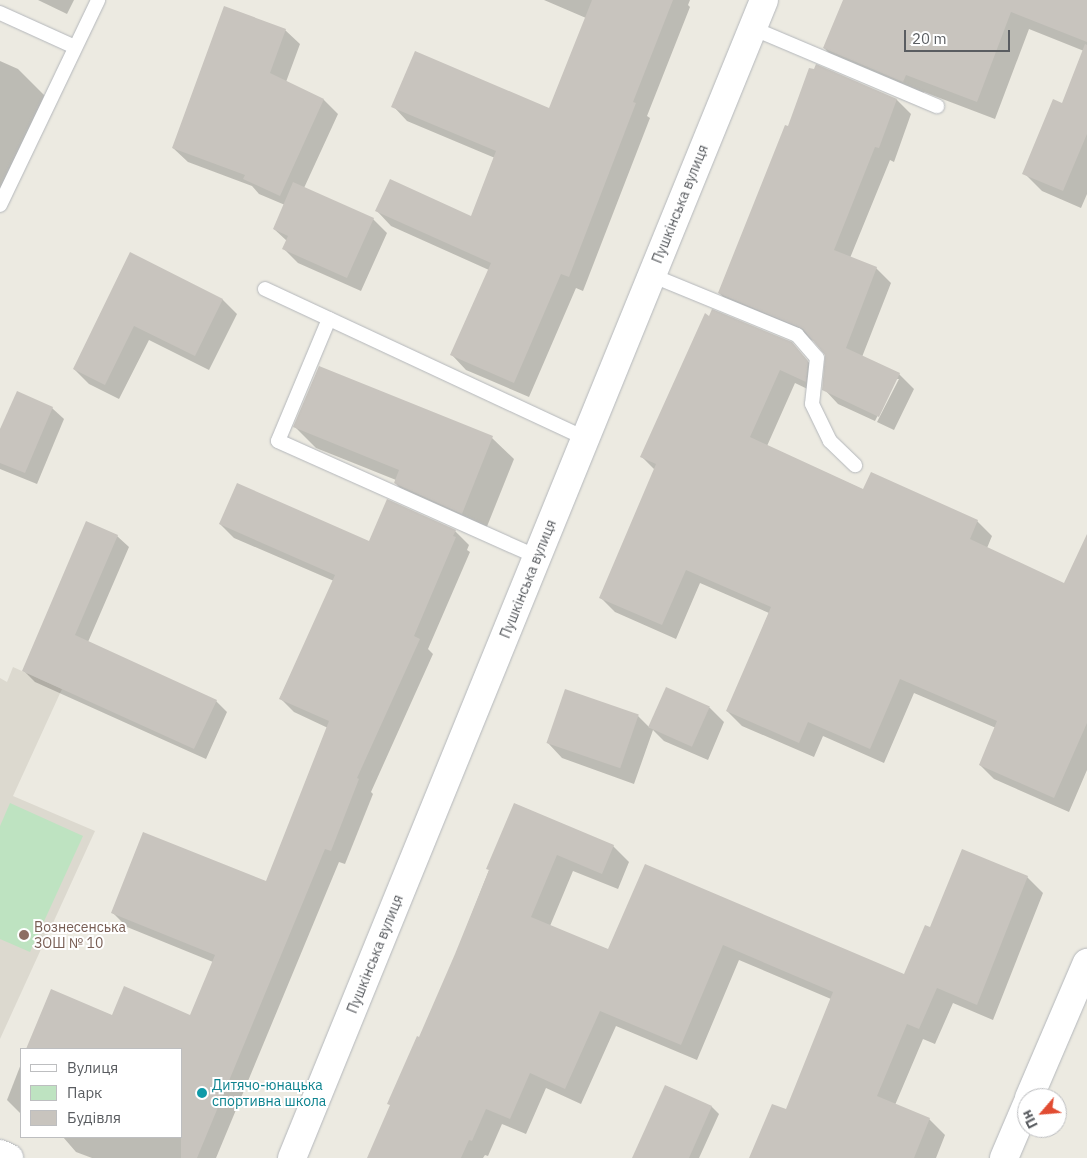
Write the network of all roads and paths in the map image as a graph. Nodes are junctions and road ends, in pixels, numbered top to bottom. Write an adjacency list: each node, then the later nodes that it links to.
1 (98, 0): 5 (lane)
2 (764, 0): 4 (street, Пушкінська вулиця)
3 (0, 12): 5 (lane)
4 (752, 28): 6 (lane); 8 (street, Пушкінська вулиця)
5 (75, 47): 7 (lane)
6 (937, 106)
7 (0, 205)
8 (651, 275): 11 (street, Пушкінська вулиця); 12 (lane)
9 (265, 289): 10 (lane)
10 (328, 319): 11 (lane); 13 (lane)
11 (585, 438): 13 (street, Пушкінська вулиця)
12 (856, 465)
13 (536, 557): 19 (street, Пушкінська вулиця)
14 (1087, 962): 15 (street)
15 (1033, 1088)
16 (1017, 1127): 20 (street)
17 (0, 1154): 18 (street)
18 (9, 1158)
19 (292, 1158)
20 (1004, 1158)

